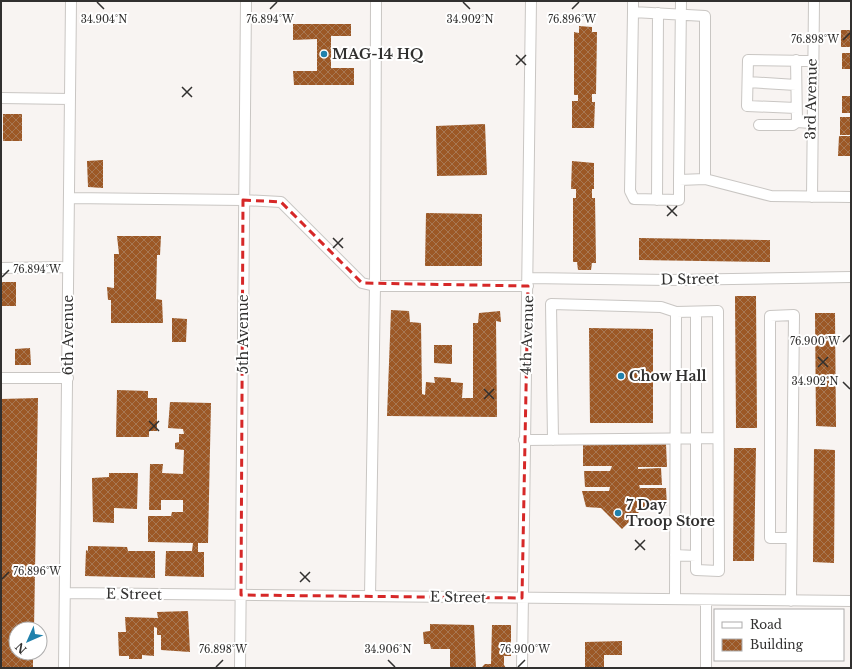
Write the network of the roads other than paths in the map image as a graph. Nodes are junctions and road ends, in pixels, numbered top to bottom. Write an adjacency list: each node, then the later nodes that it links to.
1 (71, 1): 16 (street, 6th Avenue)
2 (246, 1): 26 (street, 5th Avenue)
3 (376, 1): 32 (street)
4 (531, 1): 31 (street, 4th Avenue)
5 (633, 1): 8 (street)
6 (681, 1): 10 (street)
7 (814, 1): 12 (street, 3rd Avenue)
8 (633, 12): 9 (street); 27 (street)
9 (658, 13): 10 (street); 27 (street)
10 (680, 14): 21 (street); 22 (street)
11 (796, 60): 12 (street); 13 (street); 14 (street)
12 (812, 61): 19 (street, 3rd Avenue)
13 (748, 82): 14 (street); 17 (street)
14 (796, 85): 17 (street)
15 (1, 98): 16 (street)
16 (70, 98): 25 (street, 6th Avenue)
17 (796, 108): 18 (street)
18 (797, 122): 19 (street); 20 (street)
19 (811, 123): 23 (street, 3rd Avenue)
20 (758, 125)
21 (705, 179): 22 (street); 23 (street)
22 (679, 180): 27 (street)
23 (812, 197): 24 (street)
24 (851, 197)
25 (69, 198): 26 (street, D Street); 28 (street, 6th Avenue)
26 (243, 200): 32 (street, D Street); 46 (street, 5th Avenue)
27 (656, 200)
28 (68, 267): 29 (street); 36 (street, 6th Avenue)
29 (1, 268)
30 (851, 277): 31 (street, D Street)
31 (528, 282): 32 (street, D Street); 40 (street, 4th Avenue)
32 (375, 286): 47 (street)
33 (676, 312): 34 (street); 38 (street); 41 (street)
34 (696, 312): 37 (street); 39 (street)
35 (1, 378): 36 (street)
36 (68, 378): 45 (street, 6th Avenue)
37 (718, 438): 39 (street); 44 (street)
38 (676, 439): 39 (street); 41 (street); 43 (street)
39 (696, 439): 44 (street)
40 (524, 440): 41 (street); 48 (street, 4th Avenue)
41 (552, 440)
42 (791, 538): 42 (street); 51 (street)
43 (675, 555): 44 (street); 49 (street)
44 (696, 556)
45 (65, 593): 46 (street, E Street); 53 (street, 6th Avenue)
46 (241, 595): 47 (street, E Street); 54 (street, 5th Avenue)
47 (370, 596): 48 (street, E Street)
48 (522, 598): 49 (street, E Street); 55 (street, 4th Avenue)
49 (676, 599): 50 (street, E Street)
50 (706, 600): 51 (street, E Street); 56 (street)
51 (791, 601): 52 (street, E Street)
52 (851, 601)
53 (64, 668)
54 (240, 668)
55 (522, 668)
56 (706, 668)

